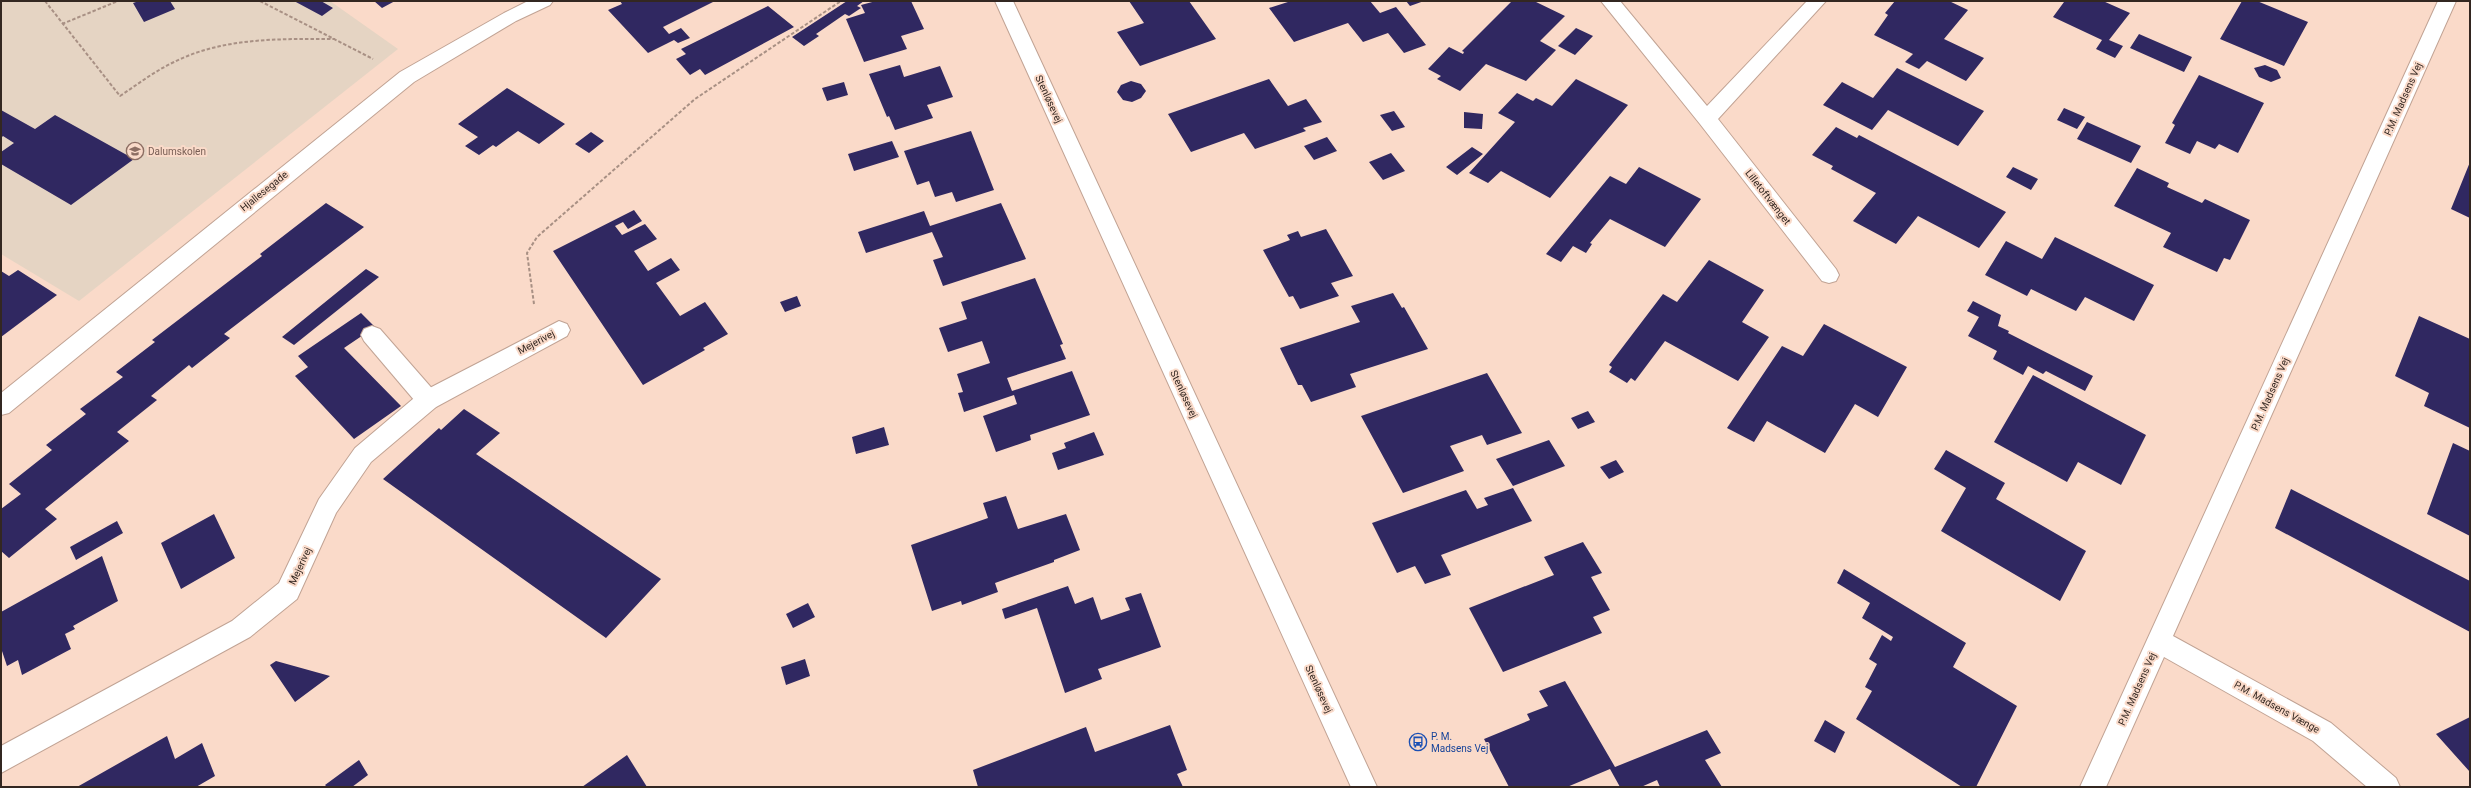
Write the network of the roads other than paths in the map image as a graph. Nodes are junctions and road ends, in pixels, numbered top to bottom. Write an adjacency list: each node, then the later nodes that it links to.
1 (544, 1): 11 (street, Hjallesegade)
2 (1004, 1): 14 (street, Stenløsevej)
3 (1610, 1): 6 (street, Lilletoftvænget)
4 (1817, 1): 6 (street)
5 (2447, 1): 12 (street, P.M. Madsens Vej)
6 (1707, 119): 7 (street, Lilletoftvænget)
7 (1828, 275)
8 (559, 330): 10 (street, Mejerivej)
9 (372, 336): 10 (street)
10 (428, 400): 13 (street, Mejerivej)
11 (1, 406)
12 (2159, 641): 15 (street, P.M. Madsens Vej); 16 (street, P.M. Madsens Vænge)
13 (1, 760)
14 (1364, 787)
15 (2093, 787)
16 (2387, 787)

